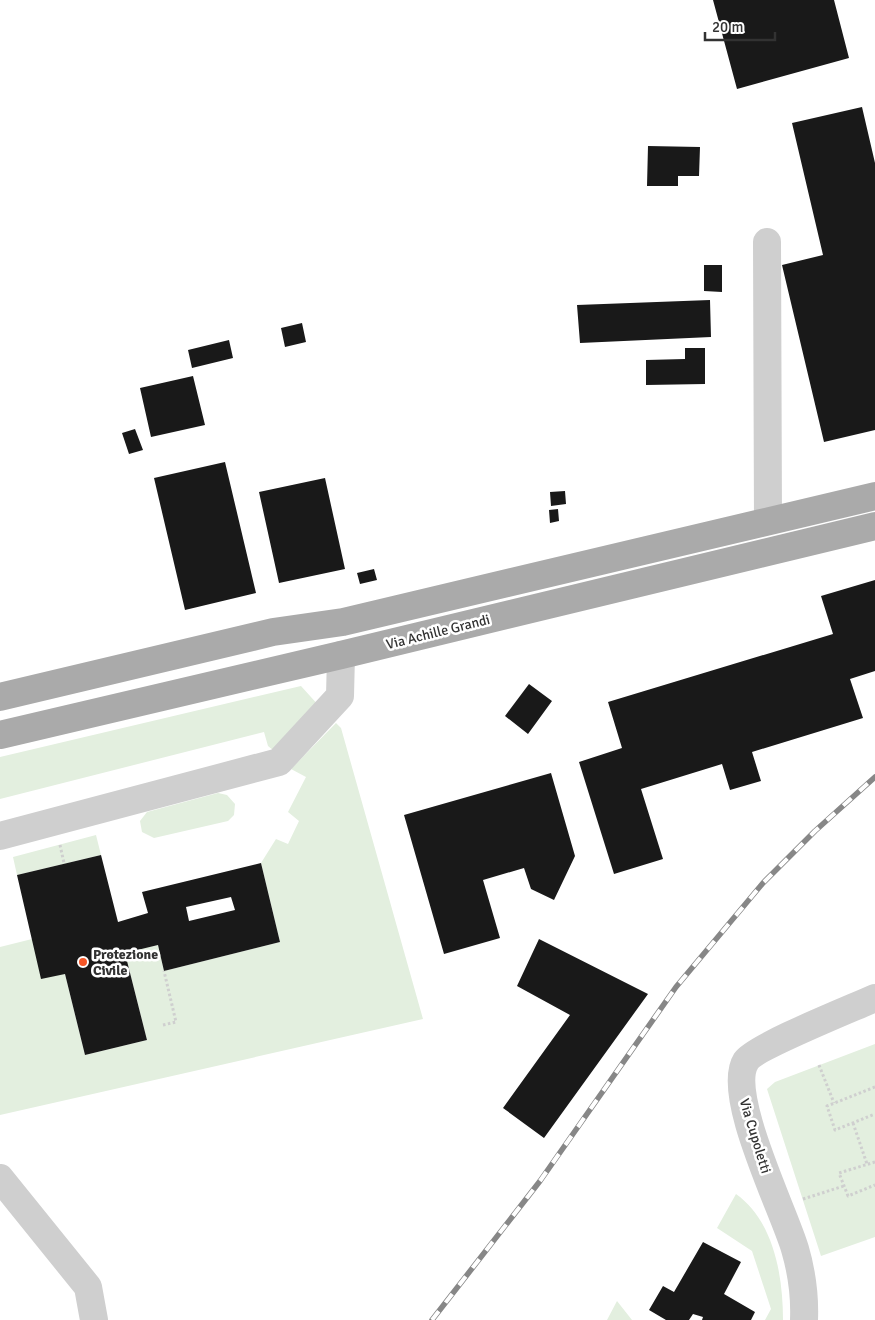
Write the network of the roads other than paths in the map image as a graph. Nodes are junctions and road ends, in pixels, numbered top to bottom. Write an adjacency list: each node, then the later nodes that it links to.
1 (767, 242): 3 (street)
2 (875, 496): 3 (main road)
3 (768, 521): 5 (main road)
4 (875, 526): 6 (main road, Via Achille Grandi)
5 (343, 622): 7 (main road); 8 (main road)
6 (342, 656): 9 (main road, Via Achille Grandi); 10 (street)
7 (0, 697)
8 (0, 711)
9 (0, 735)
10 (0, 836)
11 (875, 998): 14 (street, Via Cupoletti)
12 (0, 1178): 13 (street)
13 (94, 1320)
14 (804, 1320)

